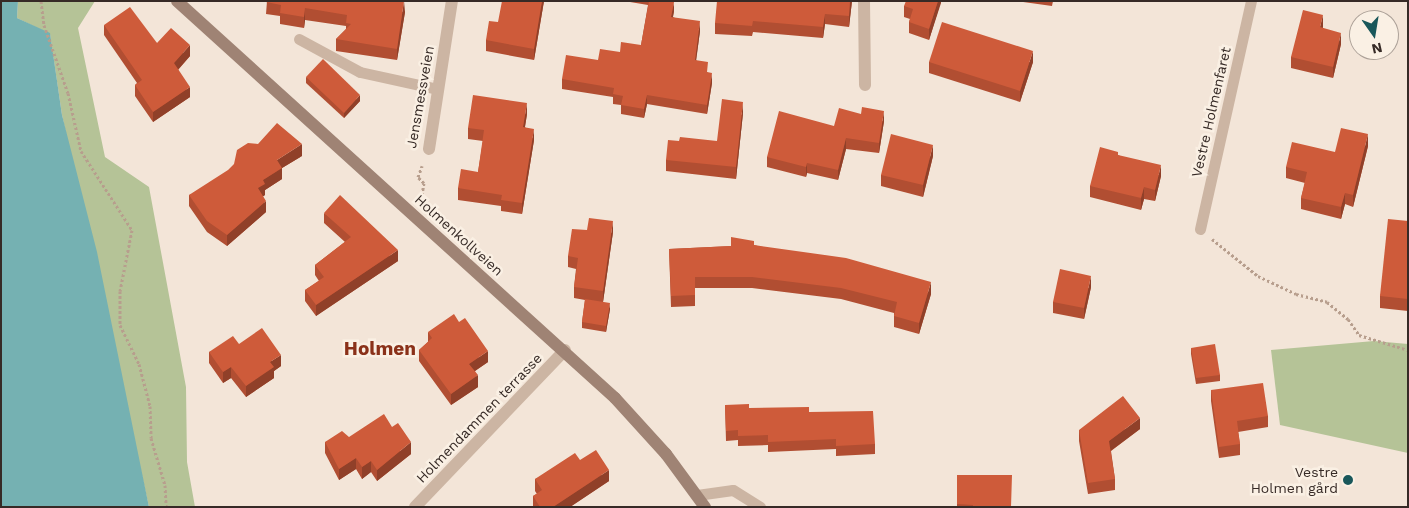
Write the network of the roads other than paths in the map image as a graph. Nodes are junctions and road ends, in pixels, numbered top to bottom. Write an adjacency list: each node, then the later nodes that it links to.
1 (177, 1): 10 (main road, Holmenkollveien)
2 (452, 1): 7 (street, Jensmessveien)
3 (864, 1): 6 (street)
4 (1251, 1): 9 (lane, Vestre Holmenfaret)
5 (299, 39): 7 (lane)
6 (864, 84)
7 (437, 89): 8 (street, Jensmessveien)
8 (429, 149)
9 (1200, 229)
10 (565, 350): 11 (main road, Holmenkollveien); 12 (street, Holmendammen terrasse)
11 (697, 495): 13 (main road, Holmenkollveien); 14 (lane)
12 (415, 507)
13 (705, 507)
14 (760, 507)

